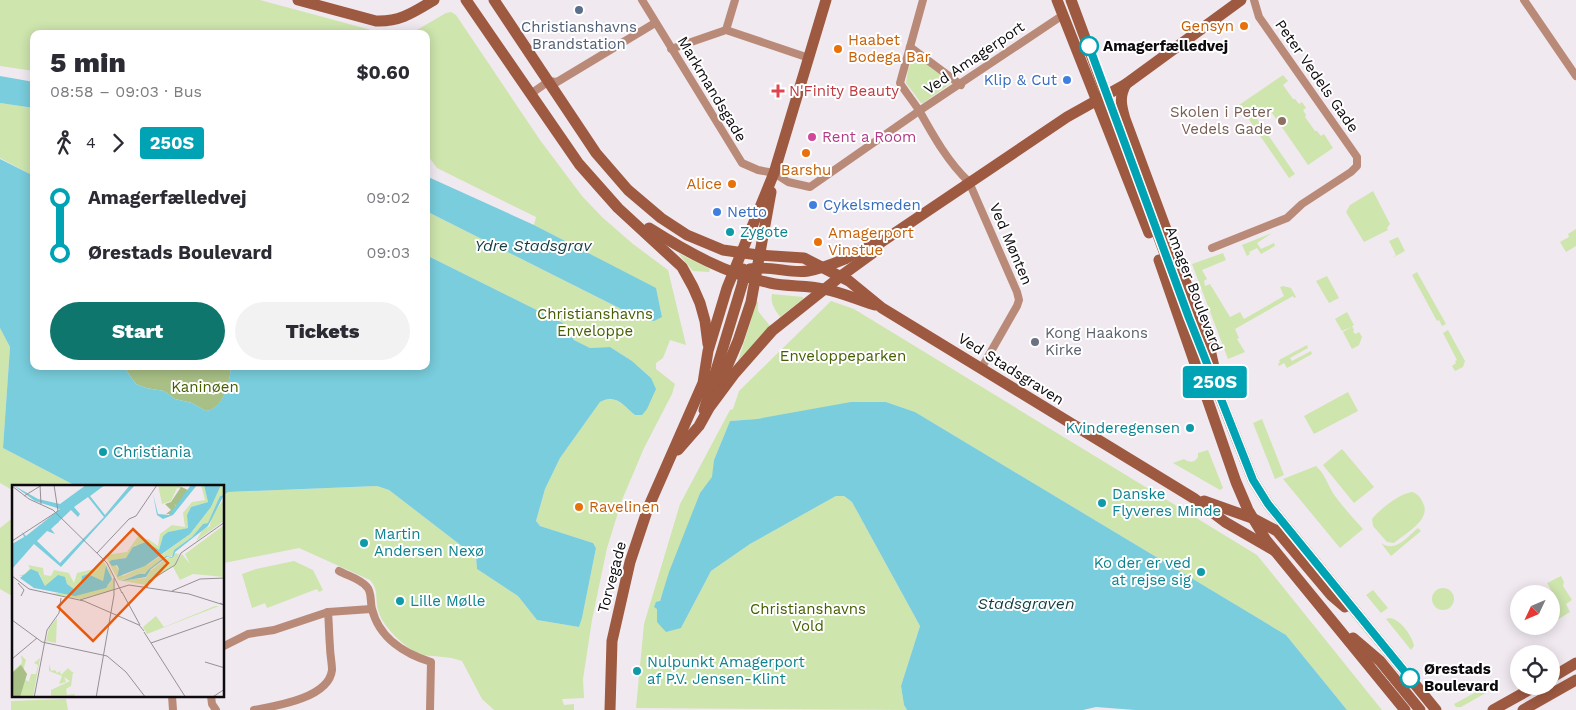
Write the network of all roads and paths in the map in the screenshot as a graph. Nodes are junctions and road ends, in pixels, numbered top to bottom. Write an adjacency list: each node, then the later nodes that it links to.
1 (298, 0): 2 (street)
2 (434, 0)
3 (466, 0): 24 (street)
4 (494, 0): 21 (street)
5 (642, 0): 15 (street, Markmandsgade)
6 (735, 0): 16 (street)
7 (826, 0): 19 (street)
8 (923, 0): 17 (street)
9 (1057, 0): 14 (street, Amager Boulevard)
10 (1071, 0): 25 (street, Amager Boulevard)
11 (1241, 0): 22 (street)
12 (1254, 0): 31 (street, Peter Vedels Gade)
13 (1524, 0): 20 (street)
14 (1063, 15): 23 (street, Ved Amagerport); 25 (street, Amager Boulevard)
15 (655, 22): 18 (street, Markmandsgade); 21 (street)
16 (726, 30): 18 (street); 19 (street)
17 (910, 47): 23 (street); 26 (street)
18 (671, 49): 27 (street, Markmandsgade)
19 (809, 58): 27 (street)
20 (1576, 76)
21 (549, 81): 24 (street); 34 (street)
22 (1126, 84): 25 (street); 40 (street)
23 (961, 85): 26 (street, Ved Amagerport)
24 (532, 93): 29 (street)
25 (1102, 98): 28 (street); 40 (street, Amager Boulevard); 45 (street, Amager Boulevard)
26 (919, 112): 27 (street, Ved Amagerport); 28 (street)
27 (774, 173): 32 (street); 34 (street)
28 (969, 182): 30 (street); 39 (street, Ved Mønten)
29 (618, 208): 34 (street); 38 (street)
30 (880, 242): 33 (street); 35 (street)
31 (1212, 248)
32 (758, 255): 33 (street, Ved Stadsgraven); 34 (street)
33 (824, 267): 34 (street); 35 (street, Ved Stadsgraven)
34 (741, 268): 36 (street); 38 (street, Torvegade); 41 (street); 42 (street)
35 (841, 276): 36 (street); 37 (street, Ved Stadsgraven)
36 (824, 289): 37 (street); 41 (street)
37 (882, 308): 39 (street, Ved Stadsgraven)
38 (708, 351): 43 (street, Torvegade)
39 (981, 369): 44 (street, Ved Stadsgraven)
40 (1217, 388): 51 (street, Amager Boulevard)
41 (709, 408): 42 (street)
42 (699, 426): 43 (street, Torvegade)
43 (671, 458): 61 (street, Torvegade)
44 (1195, 499): 45 (street, Ved Stadsgraven); 46 (street, Ved Stadsgraven)
45 (1252, 518): 46 (street, Amager Boulevard); 51 (street, Ved Stadsgraven)
46 (1275, 551): 50 (street, Amager Boulevard)
47 (339, 571): 48 (street)
48 (371, 609): 49 (street); 60 (street)
49 (328, 612): 52 (street); 59 (street)
50 (1330, 619): 62 (street, Amager Boulevard); 63 (street)
51 (1369, 627): 64 (street, Amager Boulevard)
52 (225, 646)
53 (1576, 663): 54 (street)
54 (1560, 673)
55 (1576, 680): 66 (street)
56 (1520, 695): 65 (street)
57 (212, 698): 58 (street)
58 (216, 710)
59 (254, 710)
60 (430, 710)
61 (610, 710)
62 (1405, 710)
63 (1420, 710)
64 (1436, 710)
65 (1493, 710)
66 (1523, 710)

